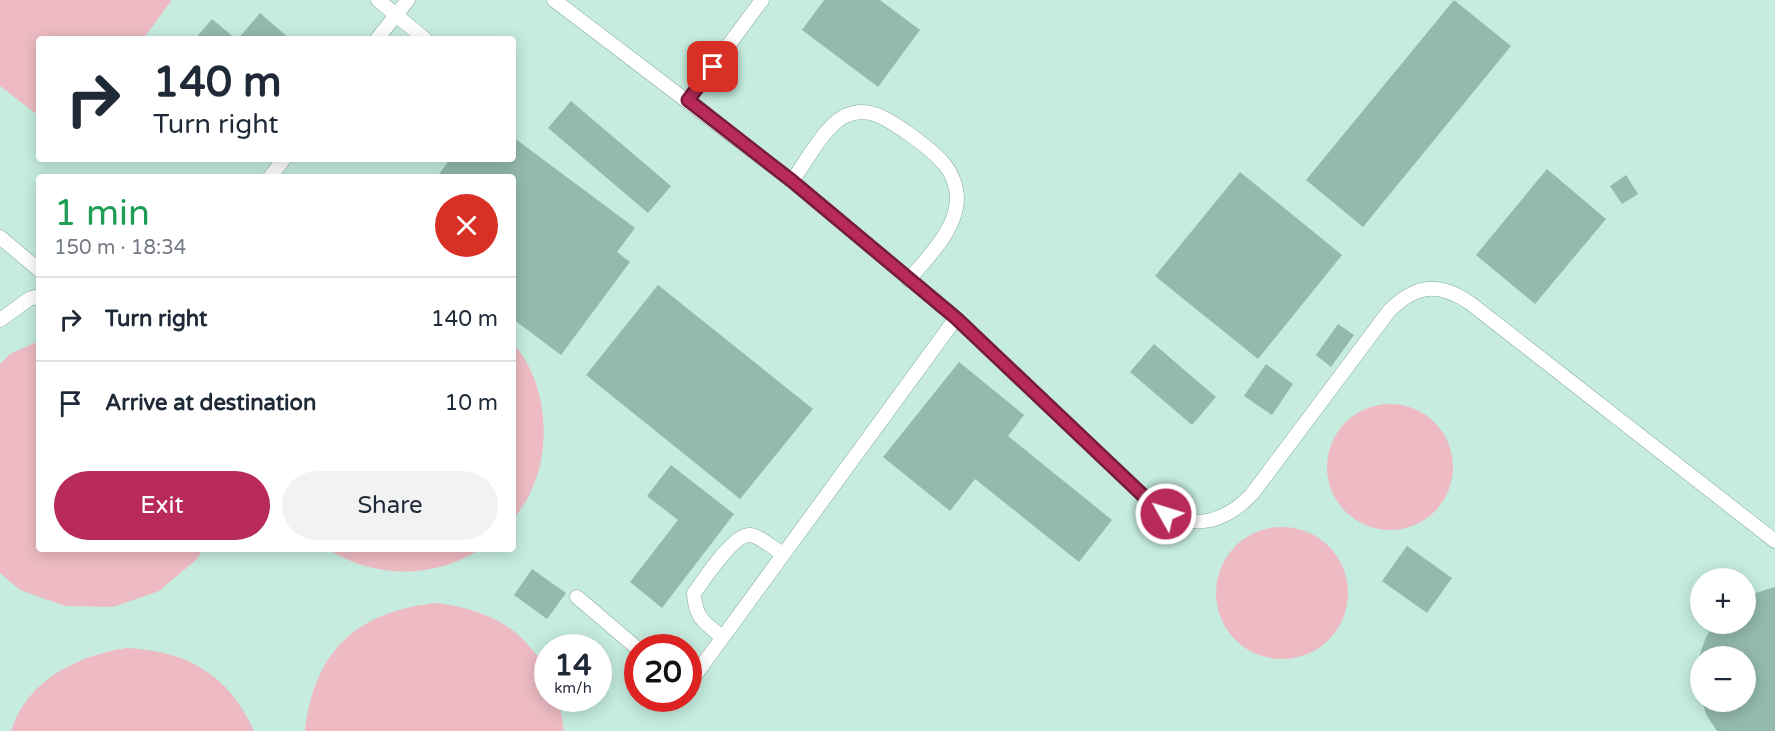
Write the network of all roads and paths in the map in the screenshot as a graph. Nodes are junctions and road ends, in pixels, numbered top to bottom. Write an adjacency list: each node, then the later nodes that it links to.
1 (378, 0): 5 (lane)
2 (408, 0): 5 (lane)
3 (554, 0): 8 (lane)
4 (762, 0): 8 (lane)
5 (396, 14): 6 (lane); 7 (lane)
6 (379, 36)
7 (422, 36)
8 (688, 100): 11 (lane)
9 (282, 162): 10 (lane)
10 (272, 174)
11 (792, 181): 14 (lane); 14 (lane)
12 (0, 237): 13 (lane)
13 (36, 267)
14 (909, 280): 16 (lane)
15 (36, 297): 17 (lane)
16 (956, 318): 18 (lane); 19 (lane)
17 (0, 320)
18 (1775, 541)
19 (783, 554): 22 (lane); 22 (lane)
20 (577, 597): 21 (lane)
21 (624, 638)
22 (722, 638): 23 (lane)
23 (702, 663)

